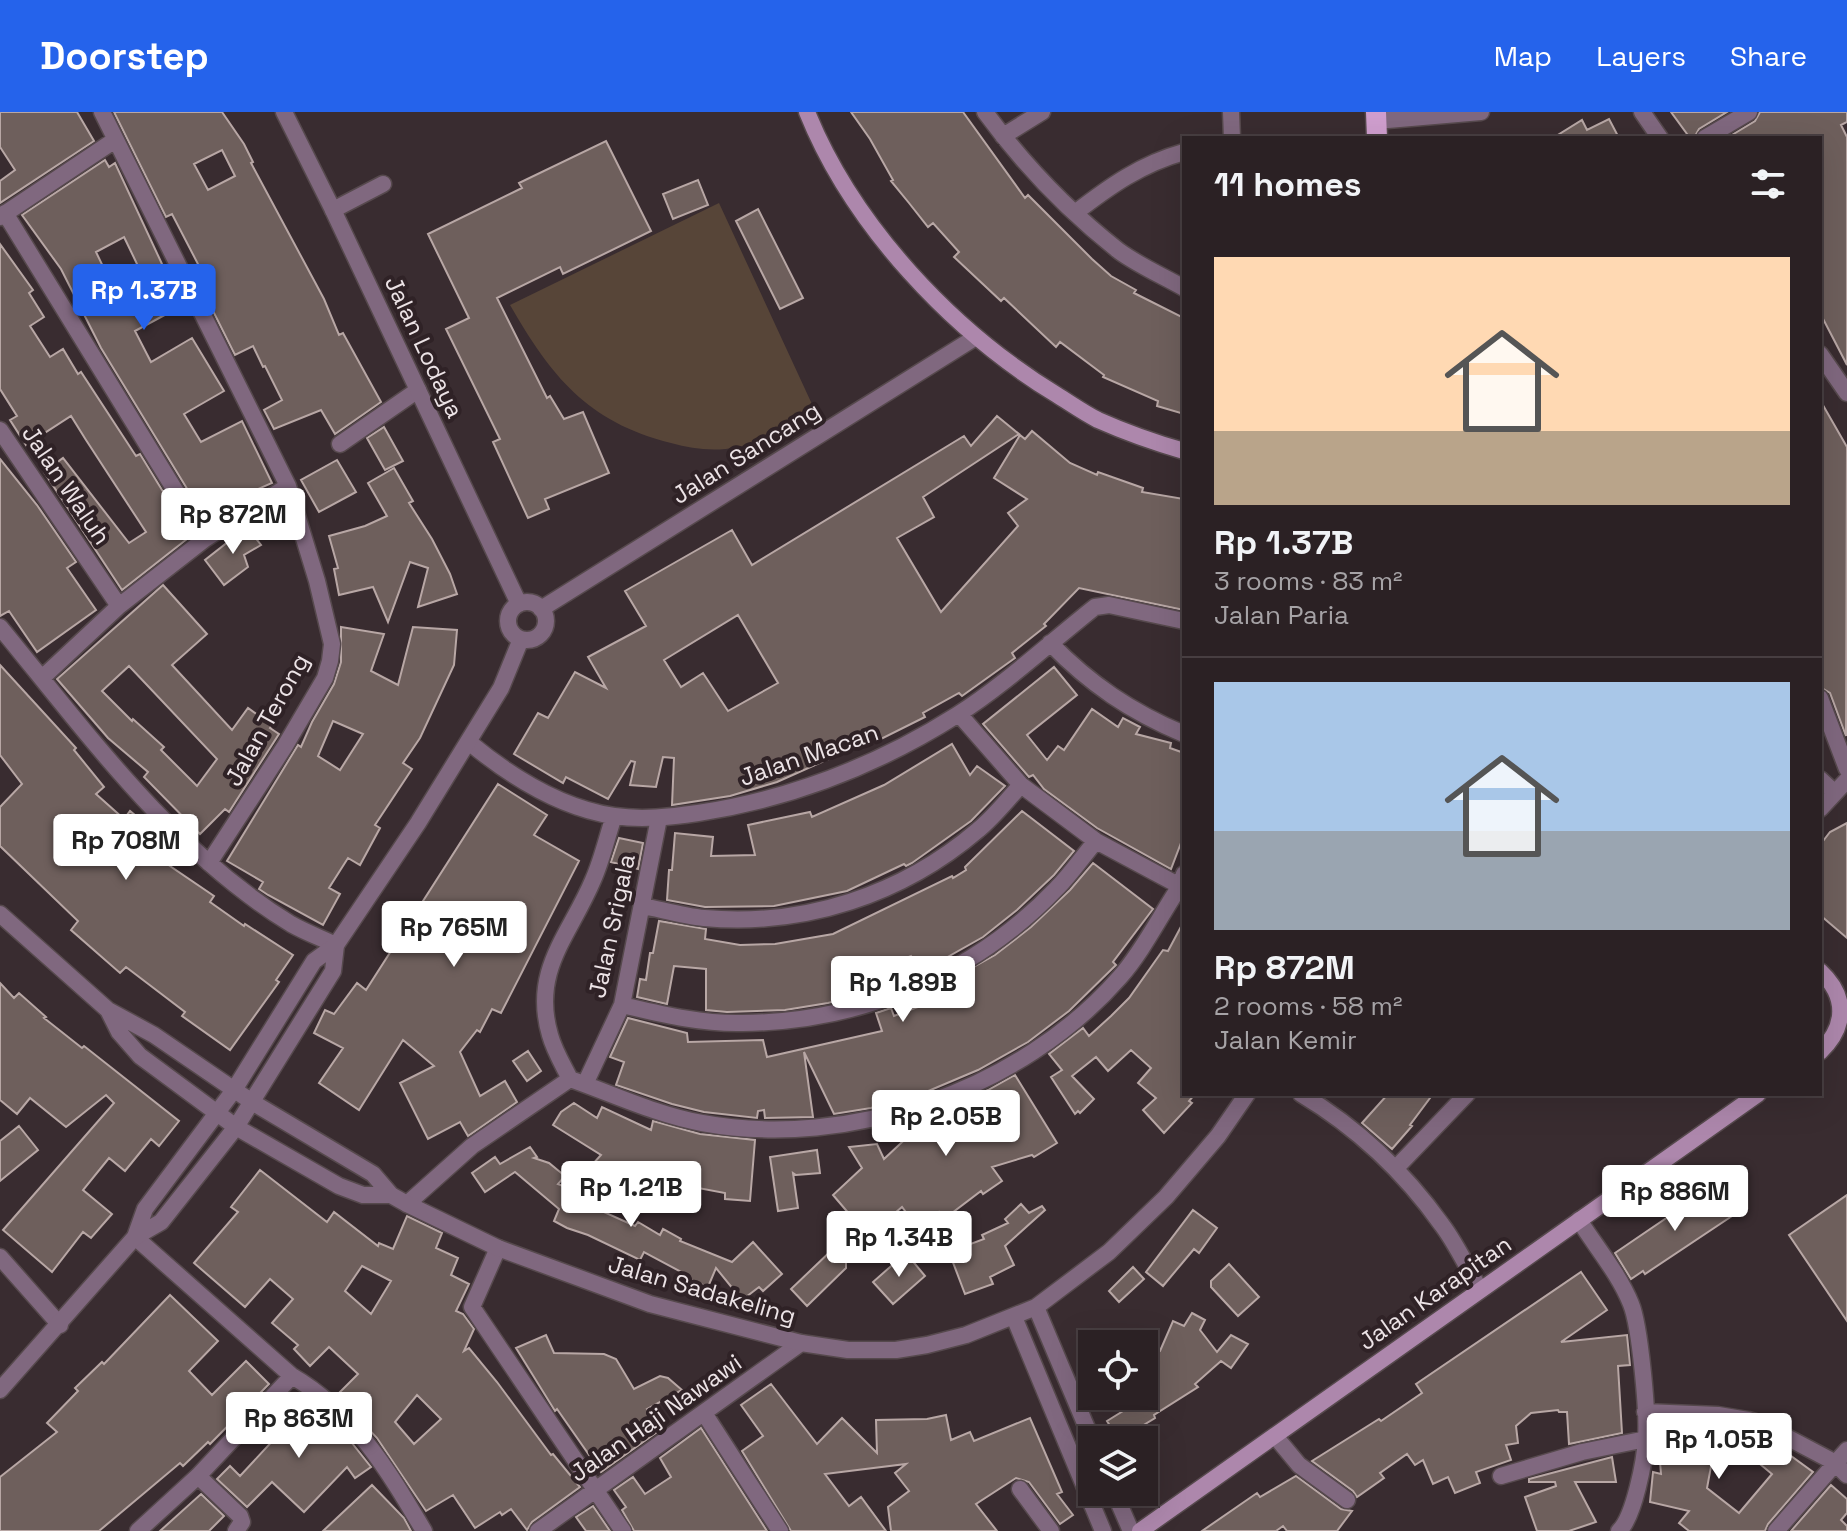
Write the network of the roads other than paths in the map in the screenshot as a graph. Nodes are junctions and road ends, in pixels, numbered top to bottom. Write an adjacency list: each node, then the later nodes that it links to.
1 (102, 112): 15 (street, Jalan Terong)
2 (284, 112): 18 (street, Jalan Lodaya)
3 (807, 112): 22 (main road)
4 (985, 112): 11 (street)
5 (1042, 112): 11 (street)
6 (1231, 112): 12 (street)
7 (1481, 112): 10 (street)
8 (1642, 112): 13 (street)
9 (1749, 112): 14 (street)
10 (1376, 124)
11 (1003, 136): 19 (street)
12 (1232, 136)
13 (1659, 136)
14 (1708, 136)
15 (115, 140): 20 (street); 29 (street, Jalan Terong)
16 (1182, 153): 19 (street)
17 (383, 184): 18 (street)
18 (333, 210): 24 (street, Jalan Lodaya)
19 (1075, 213): 21 (street)
20 (3, 215): 30 (street)
21 (1182, 287)
22 (976, 337): 28 (main road); 33 (street, Jalan Sancang)
23 (1822, 357): 25 (street)
24 (418, 390): 27 (street); 31 (street, Jalan Lodaya)
25 (1847, 393)
26 (0, 430): 32 (street, Jalan Waluh)
27 (340, 444)
28 (1182, 450)
29 (288, 486): 30 (street); 52 (street, Jalan Terong)
30 (205, 539): 32 (street)
31 (519, 604): 33 (street); 36 (street, Jalan Lodaya)
32 (119, 606): 38 (street)
33 (541, 609): 36 (street)
34 (1182, 621): 37 (street, Jalan Macan)
35 (0, 627): 38 (street)
36 (521, 639): 42 (street)
37 (1050, 643): 40 (street, Jalan Macan); 41 (street)
38 (42, 678): 52 (street)
39 (1822, 707): 43 (street)
40 (959, 714): 46 (street); 50 (street, Jalan Macan)
41 (1182, 733)
42 (470, 743): 49 (street, Jalan Macan); 56 (street)
43 (1847, 769)
44 (1847, 780): 47 (street)
45 (1822, 781): 47 (street)
46 (1021, 785): 51 (street); 54 (street)
47 (1835, 793): 48 (street)
48 (1822, 807)
49 (614, 816): 50 (street, Jalan Macan); 64 (street)
50 (659, 818): 54 (street, Jalan Srigala)
51 (1096, 841): 53 (street); 59 (street)
52 (209, 863): 56 (street)
53 (1182, 880): 64 (street)
54 (643, 906): 59 (street, Jalan Srigala)
55 (0, 914): 60 (street)
56 (336, 945): 65 (street); 70 (street)
57 (1823, 973): 58 (main road); 62 (main road)
58 (1847, 982)
59 (622, 1005): 64 (street, Jalan Srigala)
60 (108, 1010): 65 (street, Jalan Sadakeling); 71 (street, Jalan Sadakeling)
61 (1847, 1042): 63 (main road)
62 (1822, 1050)
63 (1822, 1051)
64 (578, 1082): 75 (street)
65 (234, 1090): 70 (street, Jalan Sadakeling); 71 (street)
66 (1246, 1096): 81 (street, Jalan Sadakeling)
67 (1304, 1096): 73 (street)
68 (1465, 1096): 73 (street)
69 (1755, 1096): 76 (main road, Jalan Karapitan)
70 (252, 1102): 72 (street); 74 (street, Jalan Sadakeling)
71 (218, 1114): 72 (street, Jalan Sadakeling); 77 (street)
72 (236, 1127): 74 (street, Jalan Sadakeling); 77 (street)
73 (1396, 1168): 80 (street)
74 (391, 1195): 75 (street, Jalan Sadakeling)
75 (407, 1204): 78 (street, Jalan Sadakeling)
76 (1579, 1220): 80 (main road, Jalan Karapitan); 87 (street)
77 (135, 1237): 83 (street); 85 (street)
78 (498, 1248): 84 (street, Jalan Sadakeling); 97 (street)
79 (0, 1257): 83 (street)
80 (1480, 1290): 90 (main road, Jalan Karapitan)
81 (1036, 1307): 82 (street, Jalan Sadakeling); 89 (street)
82 (1014, 1317): 84 (street, Jalan Sadakeling); 108 (street)
83 (60, 1325): 86 (street)
84 (801, 1343): 88 (street, Jalan Haji Nawawi)
85 (292, 1376): 94 (street); 103 (street)
86 (0, 1390)
87 (1645, 1412): 91 (street); 92 (street)
88 (704, 1413): 97 (street, Jalan Haji Nawawi); 106 (street)
89 (1086, 1426)
90 (1275, 1436): 98 (street); 110 (main road, Jalan Karapitan)
91 (1646, 1439): 95 (street); 100 (street)
92 (1841, 1456): 93 (street); 111 (street)
93 (1847, 1475)
94 (198, 1476): 101 (street); 102 (street)
95 (1501, 1476)
96 (1020, 1489): 107 (street)
97 (596, 1490): 104 (street, Jalan Haji Nawawi); 105 (street)
98 (1347, 1500)
99 (1120, 1506): 109 (street)
100 (1627, 1528)
101 (138, 1531)
102 (236, 1531)
103 (424, 1531)
104 (538, 1531)
105 (623, 1531)
106 (780, 1531)
107 (1051, 1531)
108 (1103, 1531)
109 (1131, 1531)
110 (1140, 1531)
111 (1776, 1531)

